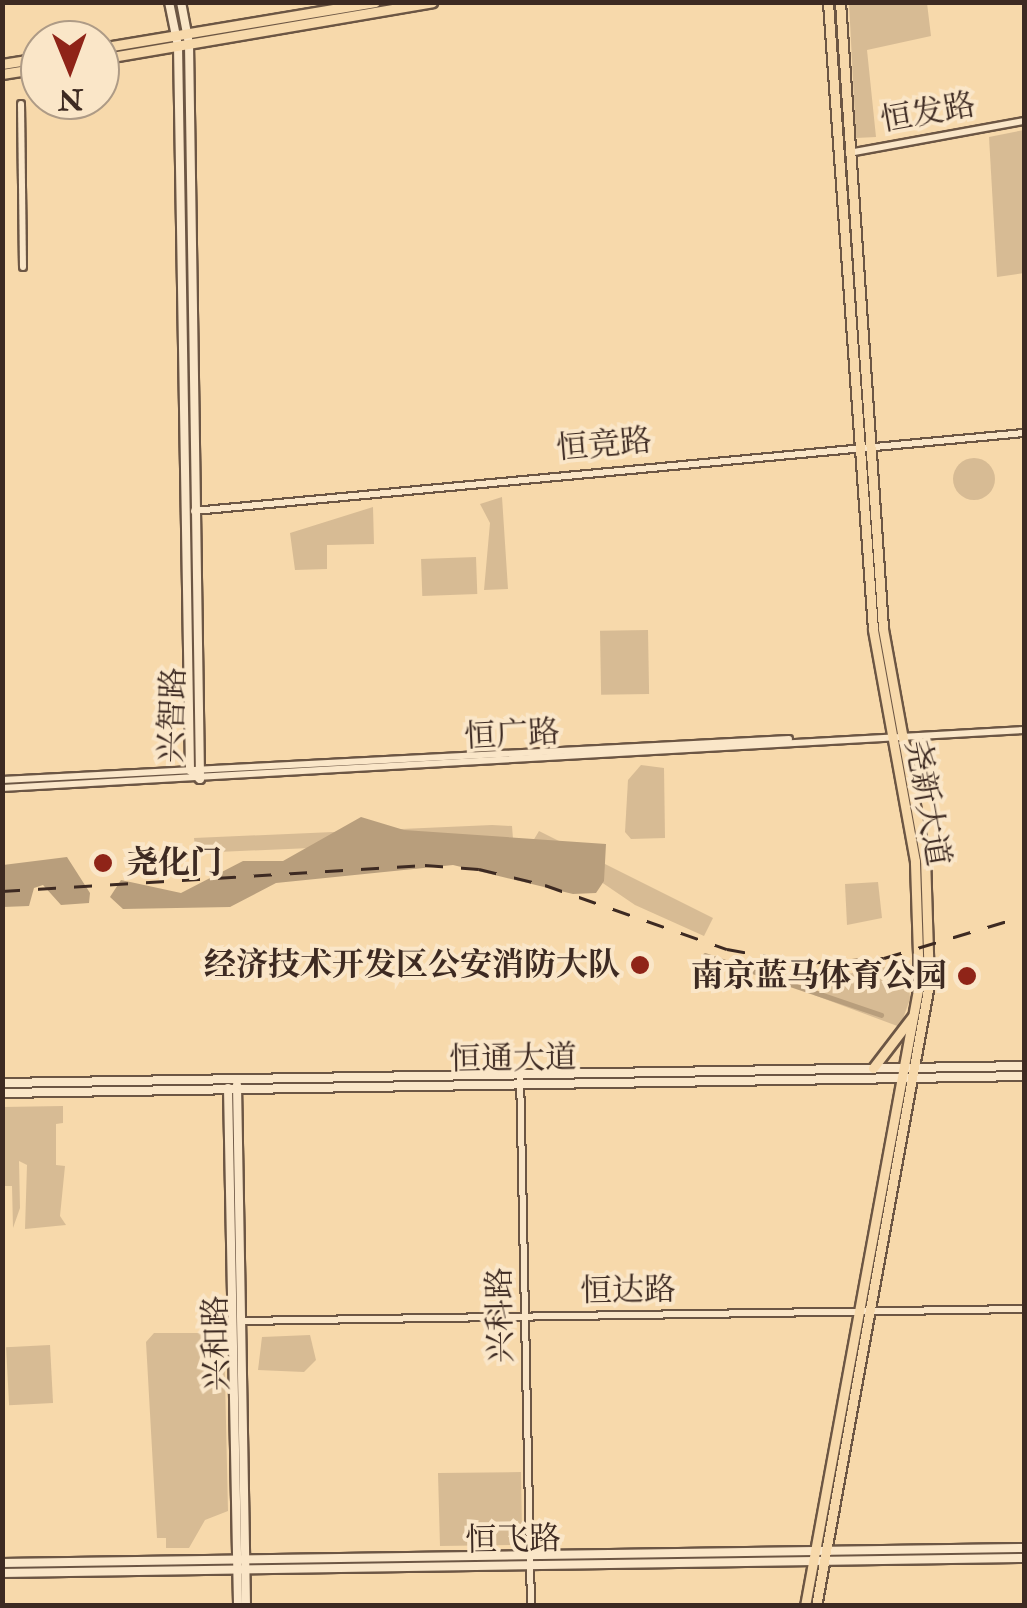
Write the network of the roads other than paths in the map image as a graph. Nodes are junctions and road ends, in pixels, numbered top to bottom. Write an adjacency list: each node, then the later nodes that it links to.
1 (170, 2): 7 (main road)
2 (181, 2): 7 (main road)
3 (375, 2): 7 (main road)
4 (432, 2): 7 (main road)
5 (841, 4): 12 (main road, 尧新大道)
6 (827, 5): 12 (main road, 尧新大道)
7 (182, 40): 8 (main road); 9 (main road); 16 (main road, 兴智路); 17 (main road, 兴智路)
8 (120, 46)
9 (120, 54)
10 (21, 120): 13 (street)
11 (1024, 121): 12 (street, 恒发路)
12 (846, 154): 15 (main road, 尧新大道)
13 (22, 267)
14 (1024, 433): 15 (street, 恒竞路)
15 (866, 448): 17 (street, 恒竞路); 19 (main road, 尧新大道)
16 (189, 511): 17 (street, 恒竞路); 20 (main road, 兴智路)
17 (200, 511): 20 (main road, 兴智路)
18 (1024, 728): 19 (street, 恒广路)
19 (896, 736): 20 (street, 恒广路); 23 (main road, 尧新大道); 25 (main road, 尧新大道)
20 (196, 773): 21 (street, 恒广路); 22 (street, 恒广路)
21 (2, 780)
22 (2, 788)
23 (916, 1010): 25 (main road, 尧新大道); 26 (main road)
24 (1024, 1066): 25 (main road, 恒通大道)
25 (909, 1067): 26 (main road, 恒通大道); 29 (main road, 尧新大道)
26 (873, 1068): 28 (main road, 恒通大道)
27 (1024, 1076): 29 (main road, 恒通大道)
28 (520, 1078): 29 (main road, 恒通大道); 31 (main road, 恒通大道); 36 (street, 兴科路)
29 (907, 1080): 34 (main road, 尧新大道); 35 (main road, 尧新大道)
30 (2, 1083): 31 (main road, 恒通大道)
31 (232, 1084): 32 (main road, 恒通大道); 37 (main road, 兴和路)
32 (2, 1093)
33 (1024, 1309): 35 (street, 恒达路)
34 (858, 1311): 35 (street, 恒达路); 36 (street, 恒达路); 39 (main road, 尧新大道)
35 (872, 1312): 39 (main road, 尧新大道)
36 (527, 1317): 37 (street, 恒达路); 42 (street, 兴科路)
37 (237, 1320): 41 (main road, 兴和路)
38 (1024, 1548): 39 (main road, 恒飞路)
39 (822, 1556): 40 (main road, 恒飞路); 42 (main road, 恒飞路); 49 (main road, 尧新大道); 50 (main road, 尧新大道)
40 (1024, 1558)
41 (241, 1559): 42 (main road, 恒飞路); 43 (main road, 恒飞路); 44 (main road, 兴和路)
42 (530, 1561): 44 (main road, 恒飞路); 48 (street, 兴科路)
43 (2, 1563)
44 (241, 1570): 45 (main road, 恒飞路); 46 (main road, 兴和路); 47 (main road, 兴和路)
45 (2, 1574)
46 (238, 1606)
47 (246, 1606)
48 (531, 1606)
49 (805, 1606)
50 (816, 1606)

